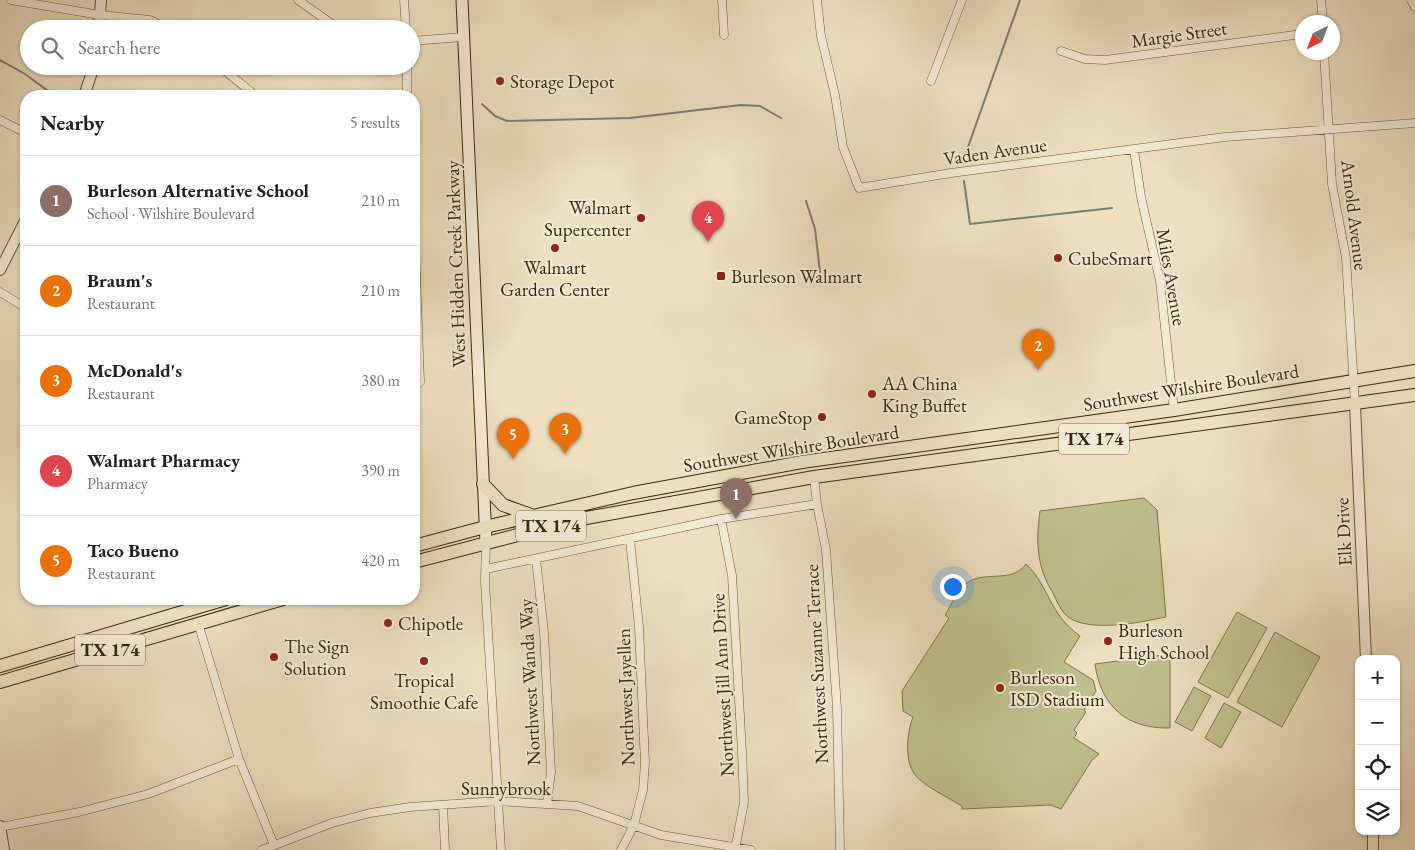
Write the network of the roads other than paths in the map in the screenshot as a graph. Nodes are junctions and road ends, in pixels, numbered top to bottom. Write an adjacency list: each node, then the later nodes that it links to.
1 (11, 0): 12 (street)
2 (101, 0): 12 (street)
3 (298, 0): 16 (street)
4 (404, 0): 17 (street)
5 (462, 0): 20 (main road, West Hidden Creek Parkway)
6 (722, 0): 18 (street)
7 (817, 0): 35 (street, Vaden Avenue)
8 (962, 0): 27 (street)
9 (1321, 0): 13 (street)
10 (1411, 0): 11 (street)
11 (1415, 7)
12 (100, 15): 14 (street); 15 (street)
13 (1322, 15)
14 (100, 20)
15 (150, 20)
16 (326, 20)
17 (405, 20)
18 (724, 35)
19 (1295, 35): 22 (street, Margie Street)
20 (463, 37): 21 (street); 49 (main road, West Hidden Creek Parkway)
21 (420, 40)
22 (1062, 50)
23 (1325, 60): 33 (street, Arnold Avenue)
24 (91, 75): 28 (street)
25 (230, 75): 29 (street)
26 (407, 75): 30 (street)
27 (931, 81)
28 (86, 90)
29 (249, 90)
30 (407, 90)
31 (0, 120): 34 (street)
32 (1415, 123): 33 (street, Vaden Avenue)
33 (1329, 128): 35 (street, Vaden Avenue); 41 (street, Arnold Avenue)
34 (20, 130)
35 (1134, 150): 44 (street, Miles Avenue)
36 (20, 231): 37 (street)
37 (0, 270)
38 (0, 292): 39 (street)
39 (20, 304)
40 (1415, 371): 41 (main road, Southwest Wilshire Boulevard / TX 174)
41 (1353, 381): 43 (street, Arnold Avenue); 44 (main road, Southwest Wilshire Boulevard / TX 174)
42 (1415, 395): 43 (main road, Southwest Wilshire Boulevard / TX 174)
43 (1355, 404): 46 (main road, Southwest Wilshire Boulevard / TX 174); 64 (street, Elk Drive)
44 (1174, 410): 45 (main road, Southwest Wilshire Boulevard / TX 174)
45 (943, 442): 46 (main road); 47 (main road, Southwest Wilshire Boulevard / TX 174)
46 (946, 458): 48 (main road, Southwest Wilshire Boulevard / TX 174)
47 (787, 465): 50 (main road); 52 (main road, Southwest Wilshire Boulevard / TX 174)
48 (814, 477): 50 (main road, Southwest Wilshire Boulevard / TX 174); 51 (street, Northwest Suzanne Terrace)
49 (483, 484): 52 (main road); 54 (main road, West Hidden Creek Parkway)
50 (725, 493): 56 (main road, Southwest Wilshire Boulevard / TX 174)
51 (816, 504): 53 (street); 82 (street, Northwest Suzanne Terrace)
52 (534, 516): 54 (main road, Southwest Wilshire Boulevard / TX 174)
53 (721, 519): 55 (street); 75 (street, Northwest Jill Ann Drive)
54 (485, 527): 56 (main road, West Hidden Creek Parkway); 57 (main road, Southwest Wilshire Boulevard / TX 174)
55 (630, 540): 58 (street); 71 (street, Northwest Jayellen)
56 (486, 542): 59 (main road, Southwest Wilshire Boulevard / TX 174); 60 (street)
57 (420, 544)
58 (536, 559): 60 (street); 69 (street, Northwest Wanda Way)
59 (420, 560)
60 (486, 569): 68 (street)
61 (206, 605): 65 (main road, TX 174)
62 (262, 605): 63 (main road, TX 174)
63 (198, 623): 66 (main road, TX 174); 67 (street)
64 (1366, 655)
65 (0, 666)
66 (0, 682)
67 (239, 759): 72 (street); 74 (street)
68 (498, 801): 69 (street, Sunnybrook); 70 (street, Sunnybrook); 79 (street)
69 (547, 804): 71 (street, Sunnybrook)
70 (443, 805): 74 (street, Sunnybrook); 78 (street)
71 (634, 825): 75 (street, Sunnybrook); 80 (street, Northwest Jayellen)
72 (0, 827): 76 (street)
73 (1373, 835): 83 (street)
74 (274, 845): 77 (street, Sunnybrook)
75 (735, 849): 81 (street, Sunnybrook)
76 (4, 850)
77 (262, 850)
78 (445, 850)
79 (501, 850)
80 (621, 850)
81 (751, 850)
82 (840, 850)
83 (1374, 850)

